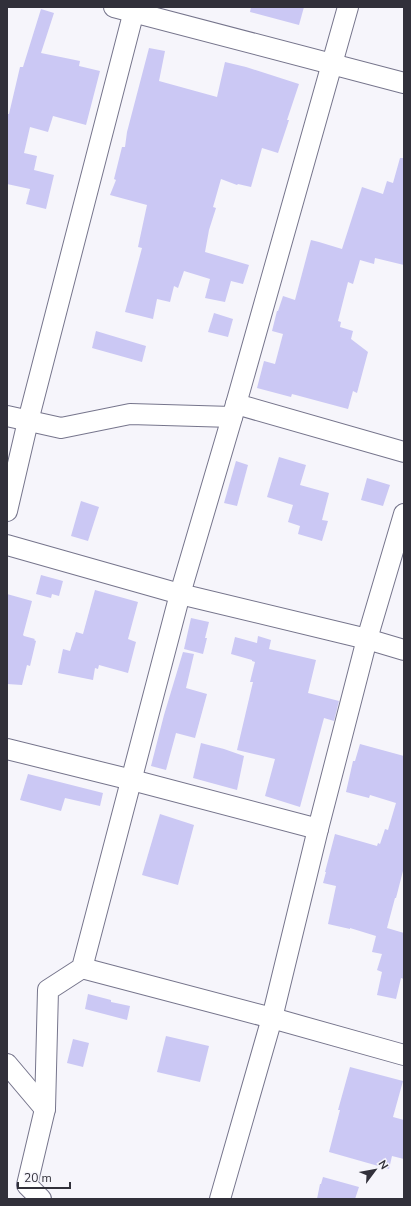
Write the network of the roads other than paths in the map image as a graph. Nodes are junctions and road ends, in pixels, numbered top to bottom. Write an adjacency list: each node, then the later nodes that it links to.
1 (114, 7): 3 (street)
2 (348, 7): 4 (street)
3 (135, 10): 4 (street); 8 (street)
4 (331, 65): 5 (street); 6 (street)
5 (404, 83)
6 (234, 410): 8 (street); 9 (street); 13 (street)
7 (7, 416): 8 (street)
8 (28, 421): 10 (street)
9 (404, 452)
10 (7, 511)
11 (404, 514): 14 (street)
12 (7, 545): 13 (street)
13 (180, 594): 14 (street); 17 (street)
14 (367, 639): 15 (street); 18 (street)
15 (404, 650)
16 (7, 749): 17 (street)
17 (132, 780): 18 (street); 19 (street)
18 (318, 828): 20 (street)
19 (82, 968): 20 (street); 23 (street)
20 (272, 1018): 21 (street); 25 (street)
21 (404, 1055)
22 (7, 1064): 23 (street)
23 (44, 1108): 24 (street)
24 (41, 1199)
25 (220, 1199)

